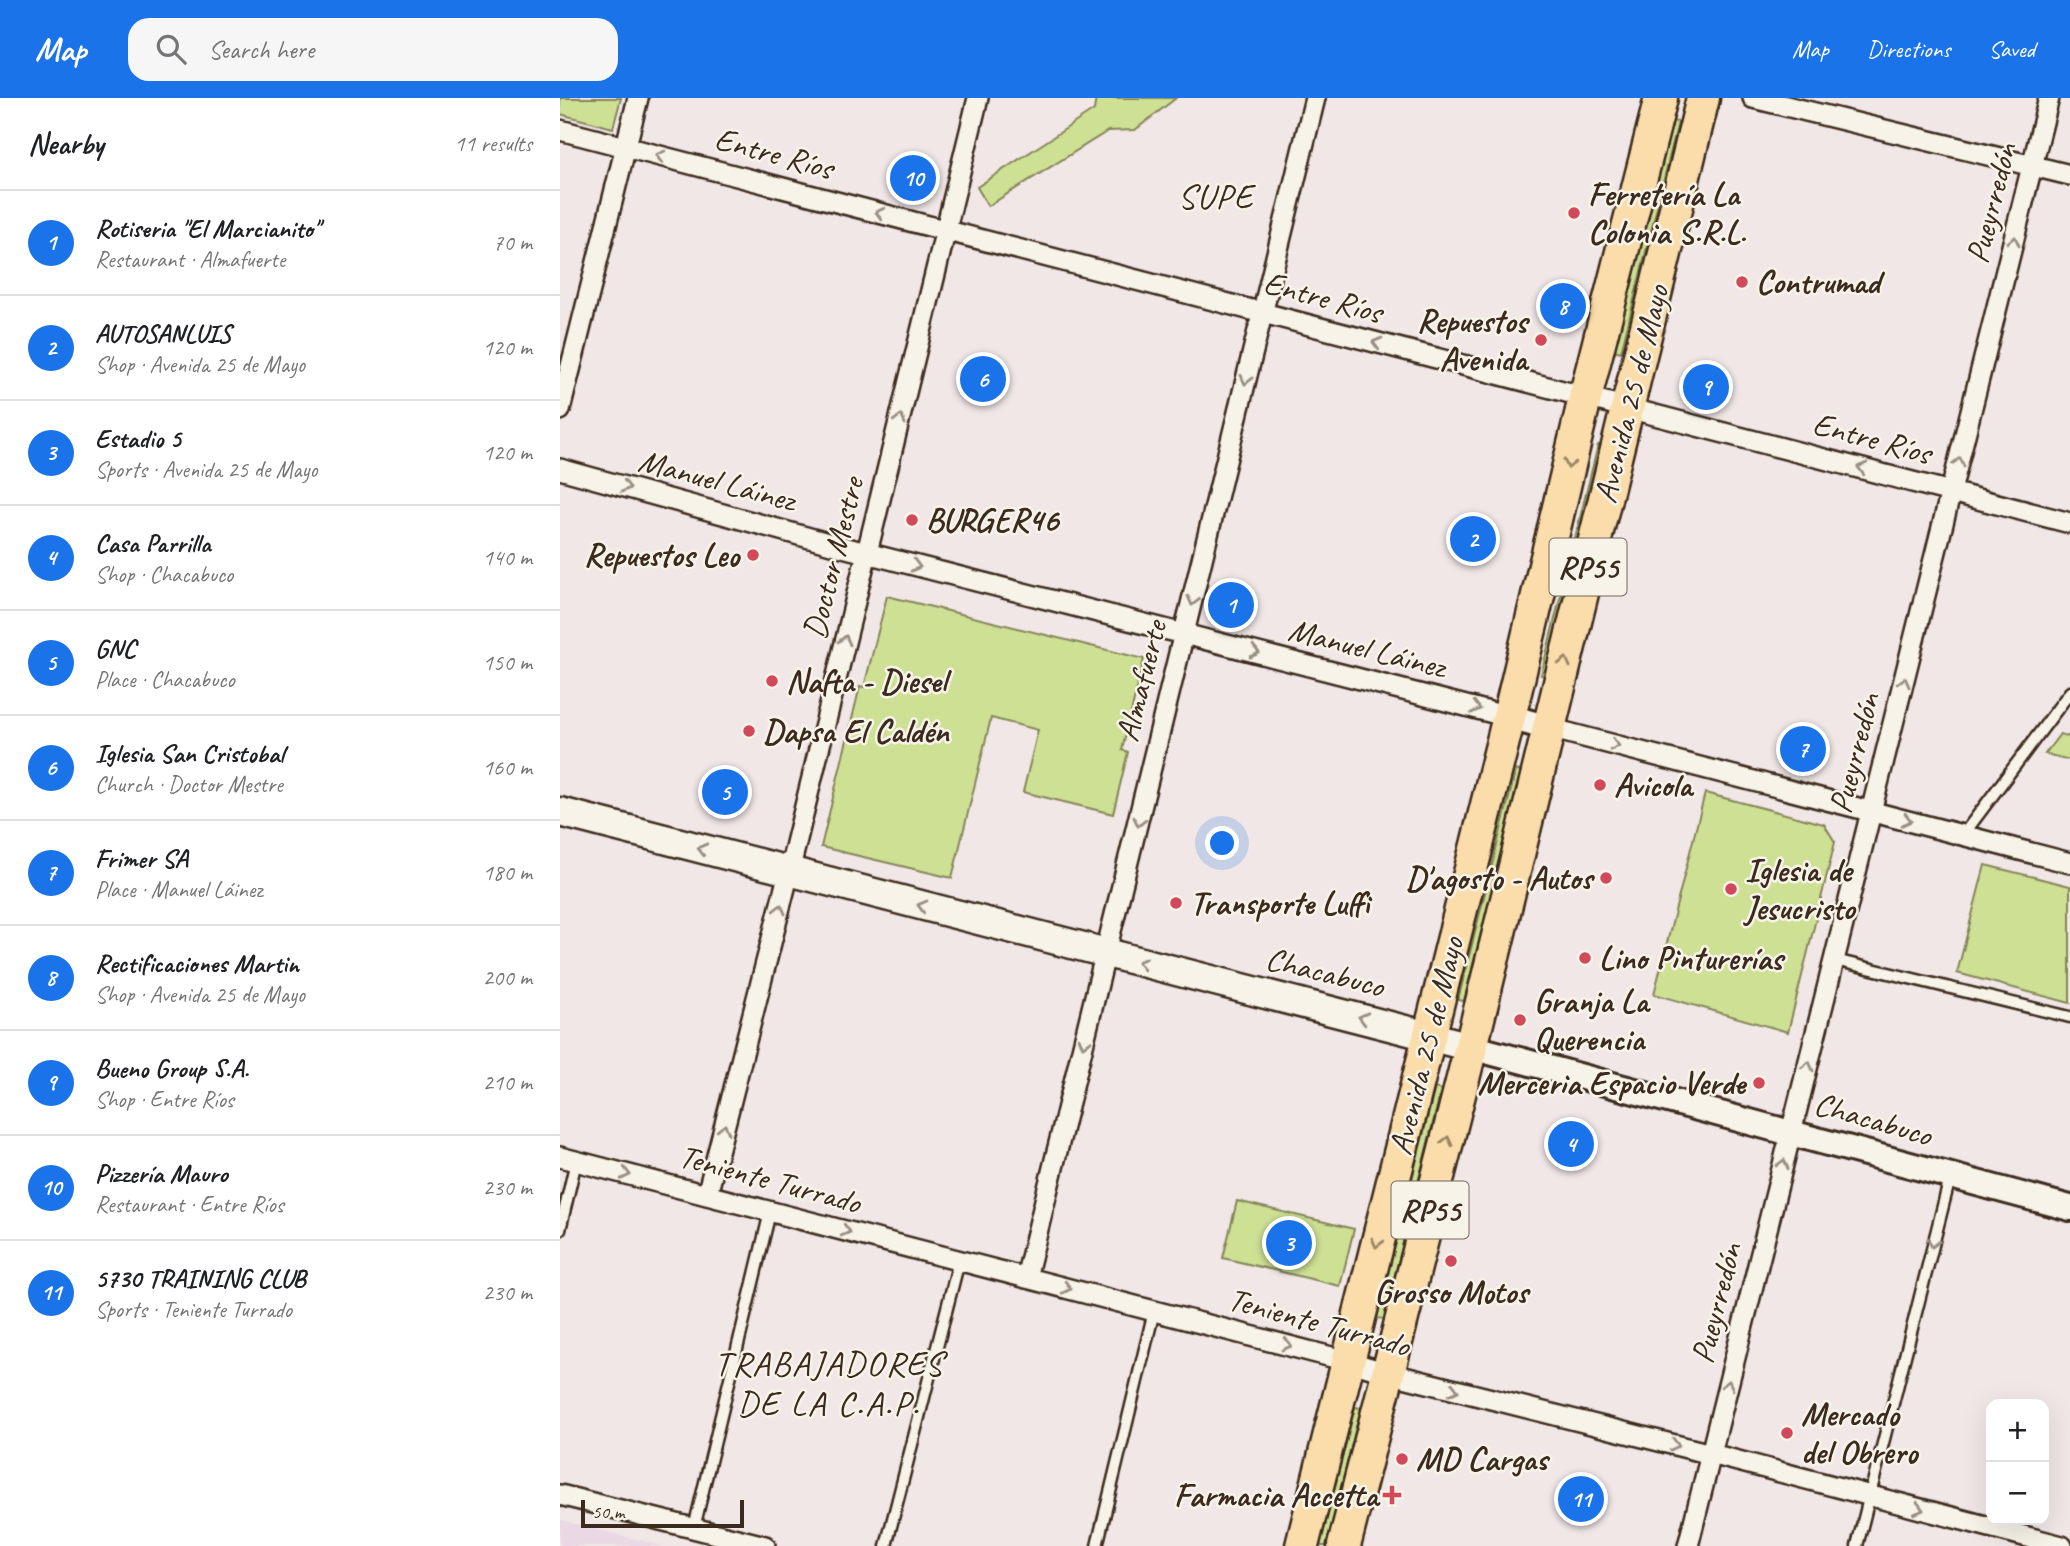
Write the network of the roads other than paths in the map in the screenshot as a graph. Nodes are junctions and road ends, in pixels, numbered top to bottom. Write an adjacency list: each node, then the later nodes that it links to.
1 (638, 98): 9 (street)
2 (978, 98): 12 (street, Doctor Mestre)
3 (1315, 98): 13 (street, Almafuerte)
4 (1661, 98): 14 (main road, Avenida 25 de Mayo / RP55)
5 (1703, 98): 15 (main road, Avenida 25 de Mayo / RP55)
6 (1753, 98): 10 (street)
7 (2049, 98): 10 (street, Pueyrredón)
8 (560, 130): 9 (street, Entre Ríos)
9 (626, 147): 12 (street, Entre Ríos, one-way to 9); 16 (street)
10 (2033, 166): 11 (street); 18 (street, Pueyrredón, one-way to 10)
11 (2070, 175)
12 (946, 231): 13 (street, Entre Ríos); 20 (street, Doctor Mestre, one-way to 12)
13 (1262, 314): 14 (street, Entre Ríos, one-way to 13); 21 (street, Almafuerte, one-way to 21)
14 (1585, 398): 15 (street, Entre Ríos); 23 (main road, Avenida 25 de Mayo / RP55, one-way to 23)
15 (1628, 406): 18 (street, Entre Ríos, one-way to 15); 24 (main road, Avenida 25 de Mayo / RP55, one-way to 15)
16 (560, 410)
17 (560, 469): 20 (street, Manuel Láinez, one-way to 20)
18 (1952, 491): 19 (street, Entre Ríos); 25 (street, Pueyrredón, one-way to 18)
19 (2070, 523)
20 (867, 553): 21 (street, Manuel Láinez, one-way to 21); 29 (street, Doctor Mestre, one-way to 20)
21 (1185, 634): 23 (street, Manuel Láinez, one-way to 23); 30 (street, Almafuerte, one-way to 30)
22 (2070, 692): 27 (lane)
23 (1509, 717): 24 (street); 33 (main road, Avenida 25 de Mayo / RP55)
24 (1549, 728): 25 (street, one-way to 25); 34 (main road, Avenida 25 de Mayo / RP55)
25 (1872, 811): 27 (street, one-way to 27); 31 (street, Pueyrredón)
26 (560, 812): 29 (main road, Chacabuco, one-way to 26)
27 (1963, 835): 28 (street)
28 (2070, 863)
29 (789, 872): 30 (main road, Chacabuco, one-way to 29); 38 (street, Doctor Mestre, one-way to 29)
30 (1107, 954): 33 (main road, Chacabuco, one-way to 30); 43 (street, Almafuerte, one-way to 43)
31 (1835, 960): 32 (lane); 35 (street, Pueyrredón, one-way to 31)
32 (2070, 1017)
33 (1429, 1034): 34 (main road, Chacabuco); 45 (main road, Avenida 25 de Mayo / RP55, one-way to 45)
34 (1471, 1047): 35 (street, Chacabuco); 46 (main road, Avenida 25 de Mayo / RP55, one-way to 34)
35 (1791, 1132): 37 (street, Chacabuco); 47 (street, Pueyrredón, one-way to 35)
36 (568, 1159): 38 (street, Teniente Turrado, one-way to 38); 41 (lane)
37 (1950, 1177): 39 (street, Chacabuco); 49 (lane, one-way to 49)
38 (707, 1195): 40 (street, Teniente Turrado)
39 (2070, 1208)
40 (770, 1212): 42 (street, Teniente Turrado, one-way to 42); 50 (lane)
41 (560, 1230)
42 (959, 1261): 43 (street, Teniente Turrado); 52 (lane)
43 (1026, 1278): 44 (street, Teniente Turrado, one-way to 44)
44 (1154, 1311): 45 (street, Teniente Turrado, one-way to 45); 53 (lane)
45 (1347, 1361): 46 (street, Teniente Turrado); 54 (main road, Avenida 25 de Mayo / RP55)
46 (1388, 1373): 47 (street, Teniente Turrado, one-way to 47); 55 (main road, Avenida 25 de Mayo / RP55)
47 (1711, 1454): 49 (street, Teniente Turrado); 56 (street, Pueyrredón)
48 (560, 1495): 50 (street)
49 (1870, 1496): 57 (lane); 58 (street, Teniente Turrado, one-way to 58)
50 (694, 1528): 51 (street)
51 (765, 1546)
52 (886, 1546)
53 (1097, 1546)
54 (1302, 1546)
55 (1343, 1546)
56 (1688, 1546)
57 (1857, 1546)
58 (2062, 1546)

